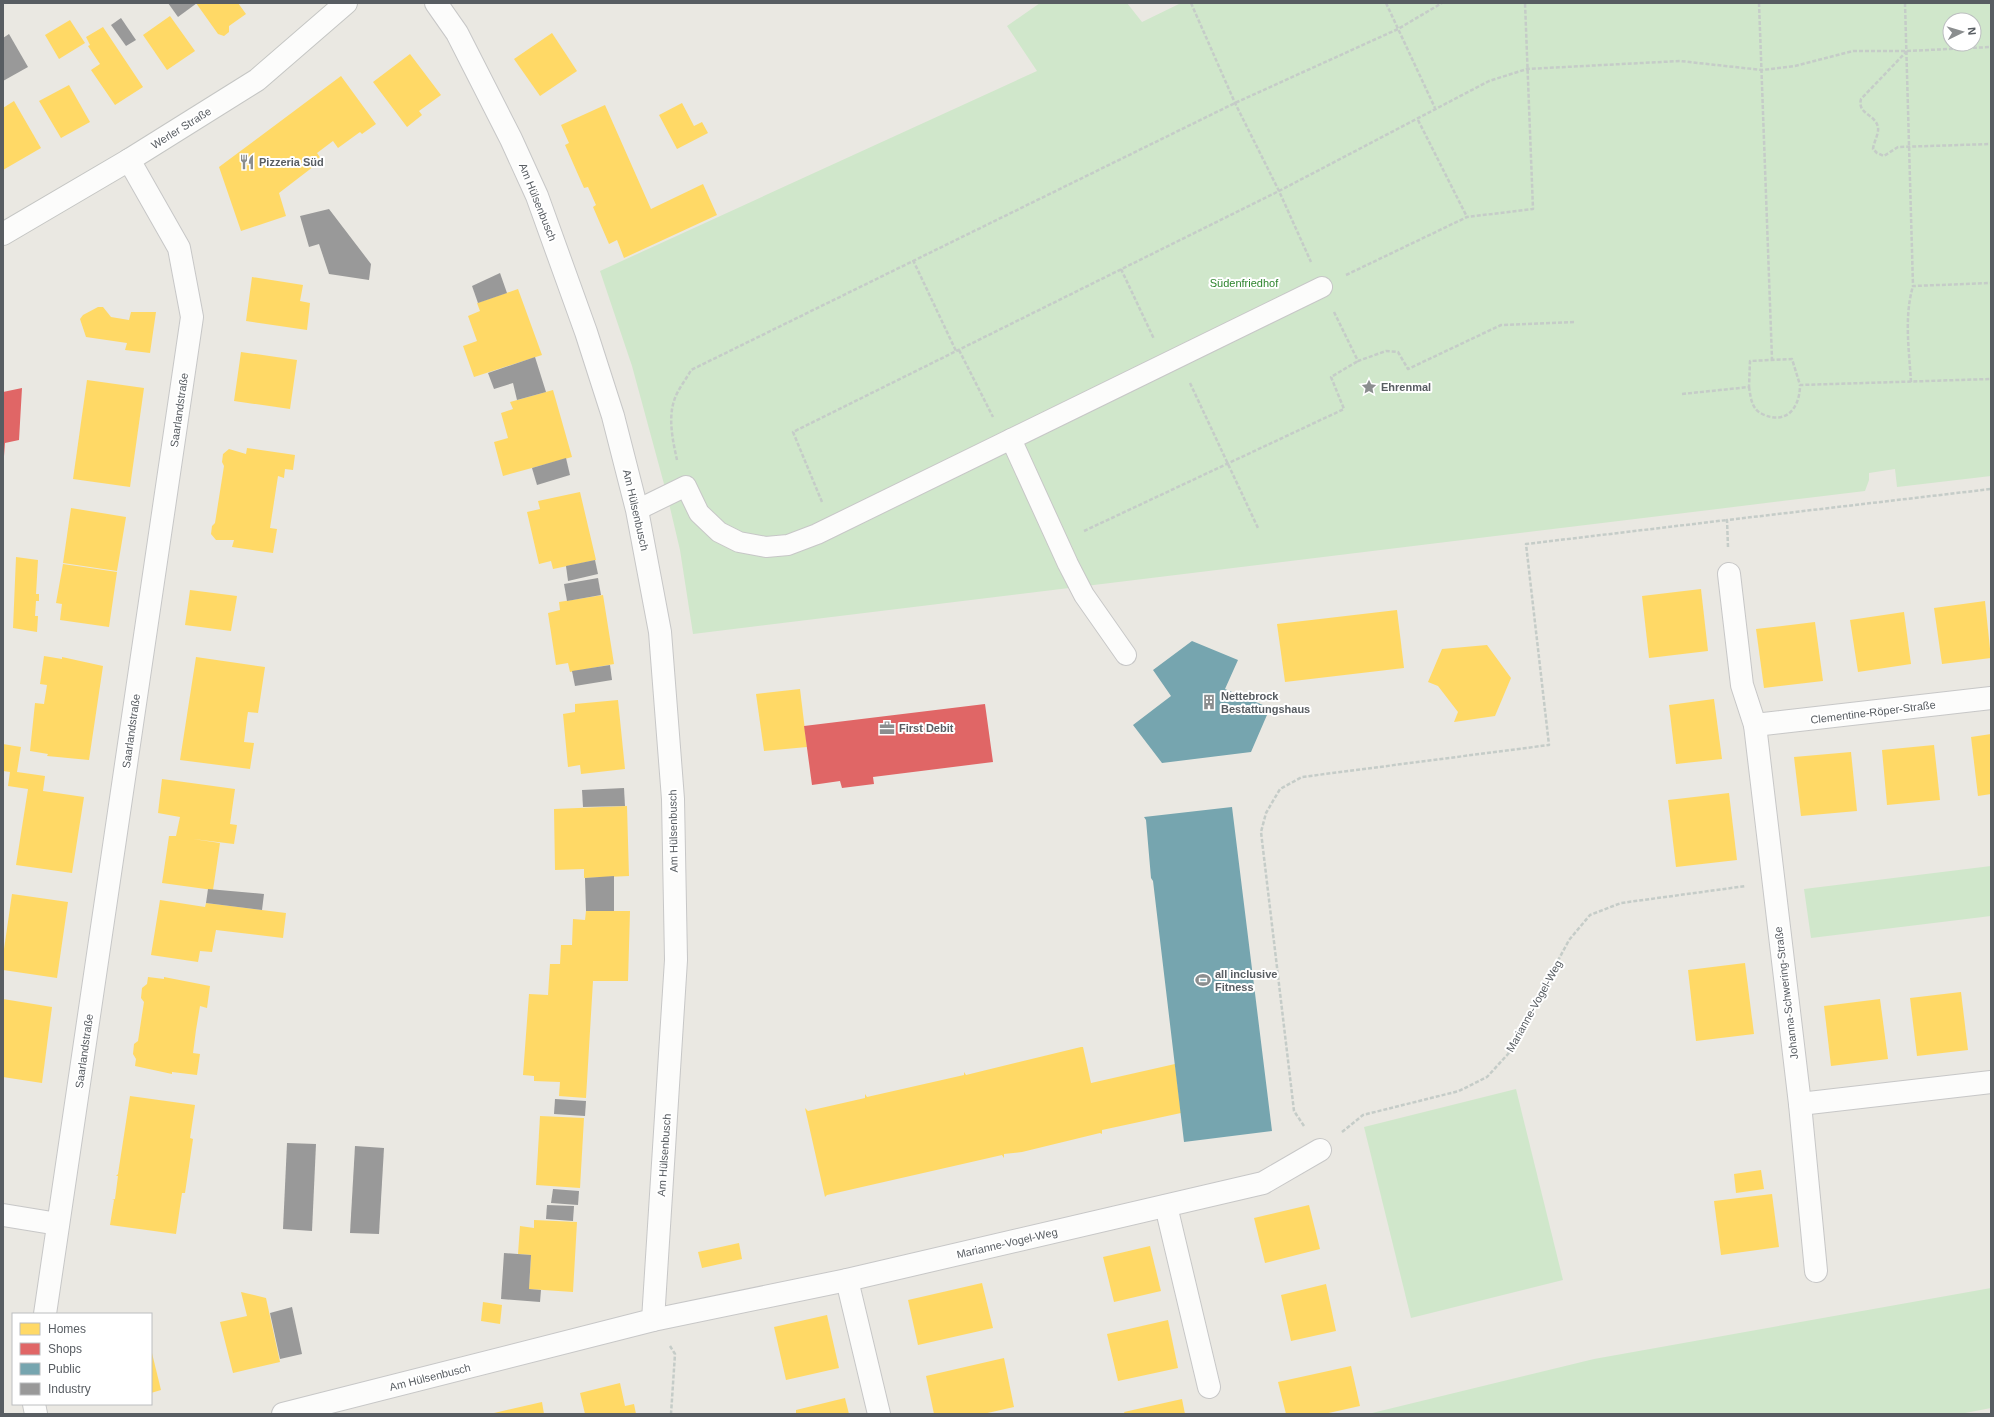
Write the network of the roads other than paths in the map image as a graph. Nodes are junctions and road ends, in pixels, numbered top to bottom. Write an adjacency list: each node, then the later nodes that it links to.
1 (346, 3): 3 (street, Werler Straße)
2 (436, 3): 7 (street, Am Hülsenbusch)
3 (129, 160): 4 (street, Werler Straße); 17 (street, Saarlandstraße)
4 (3, 234)
5 (1322, 287): 6 (lane)
6 (1008, 440): 7 (lane); 9 (lane)
7 (637, 510): 21 (street, Am Hülsenbusch)
8 (1729, 574): 11 (street)
9 (1126, 655)
10 (1991, 698): 11 (street, Clementine-Röper-Straße)
11 (1755, 725): 13 (street, Johanna-Schwering-Straße)
12 (1991, 1082): 13 (street)
13 (1800, 1104): 18 (street, Johanna-Schwering-Straße)
14 (1320, 1150): 15 (street, Marianne-Vogel-Weg)
15 (1166, 1206): 19 (street, Marianne-Vogel-Weg); 22 (street)
16 (3, 1215): 17 (street)
17 (58, 1224): 20 (street, Saarlandstraße)
18 (1816, 1271)
19 (847, 1280): 21 (street, Marianne-Vogel-Weg); 24 (street)
20 (45, 1313)
21 (653, 1320): 23 (street, Am Hülsenbusch)
22 (1209, 1387)
23 (283, 1414)
24 (879, 1414)

